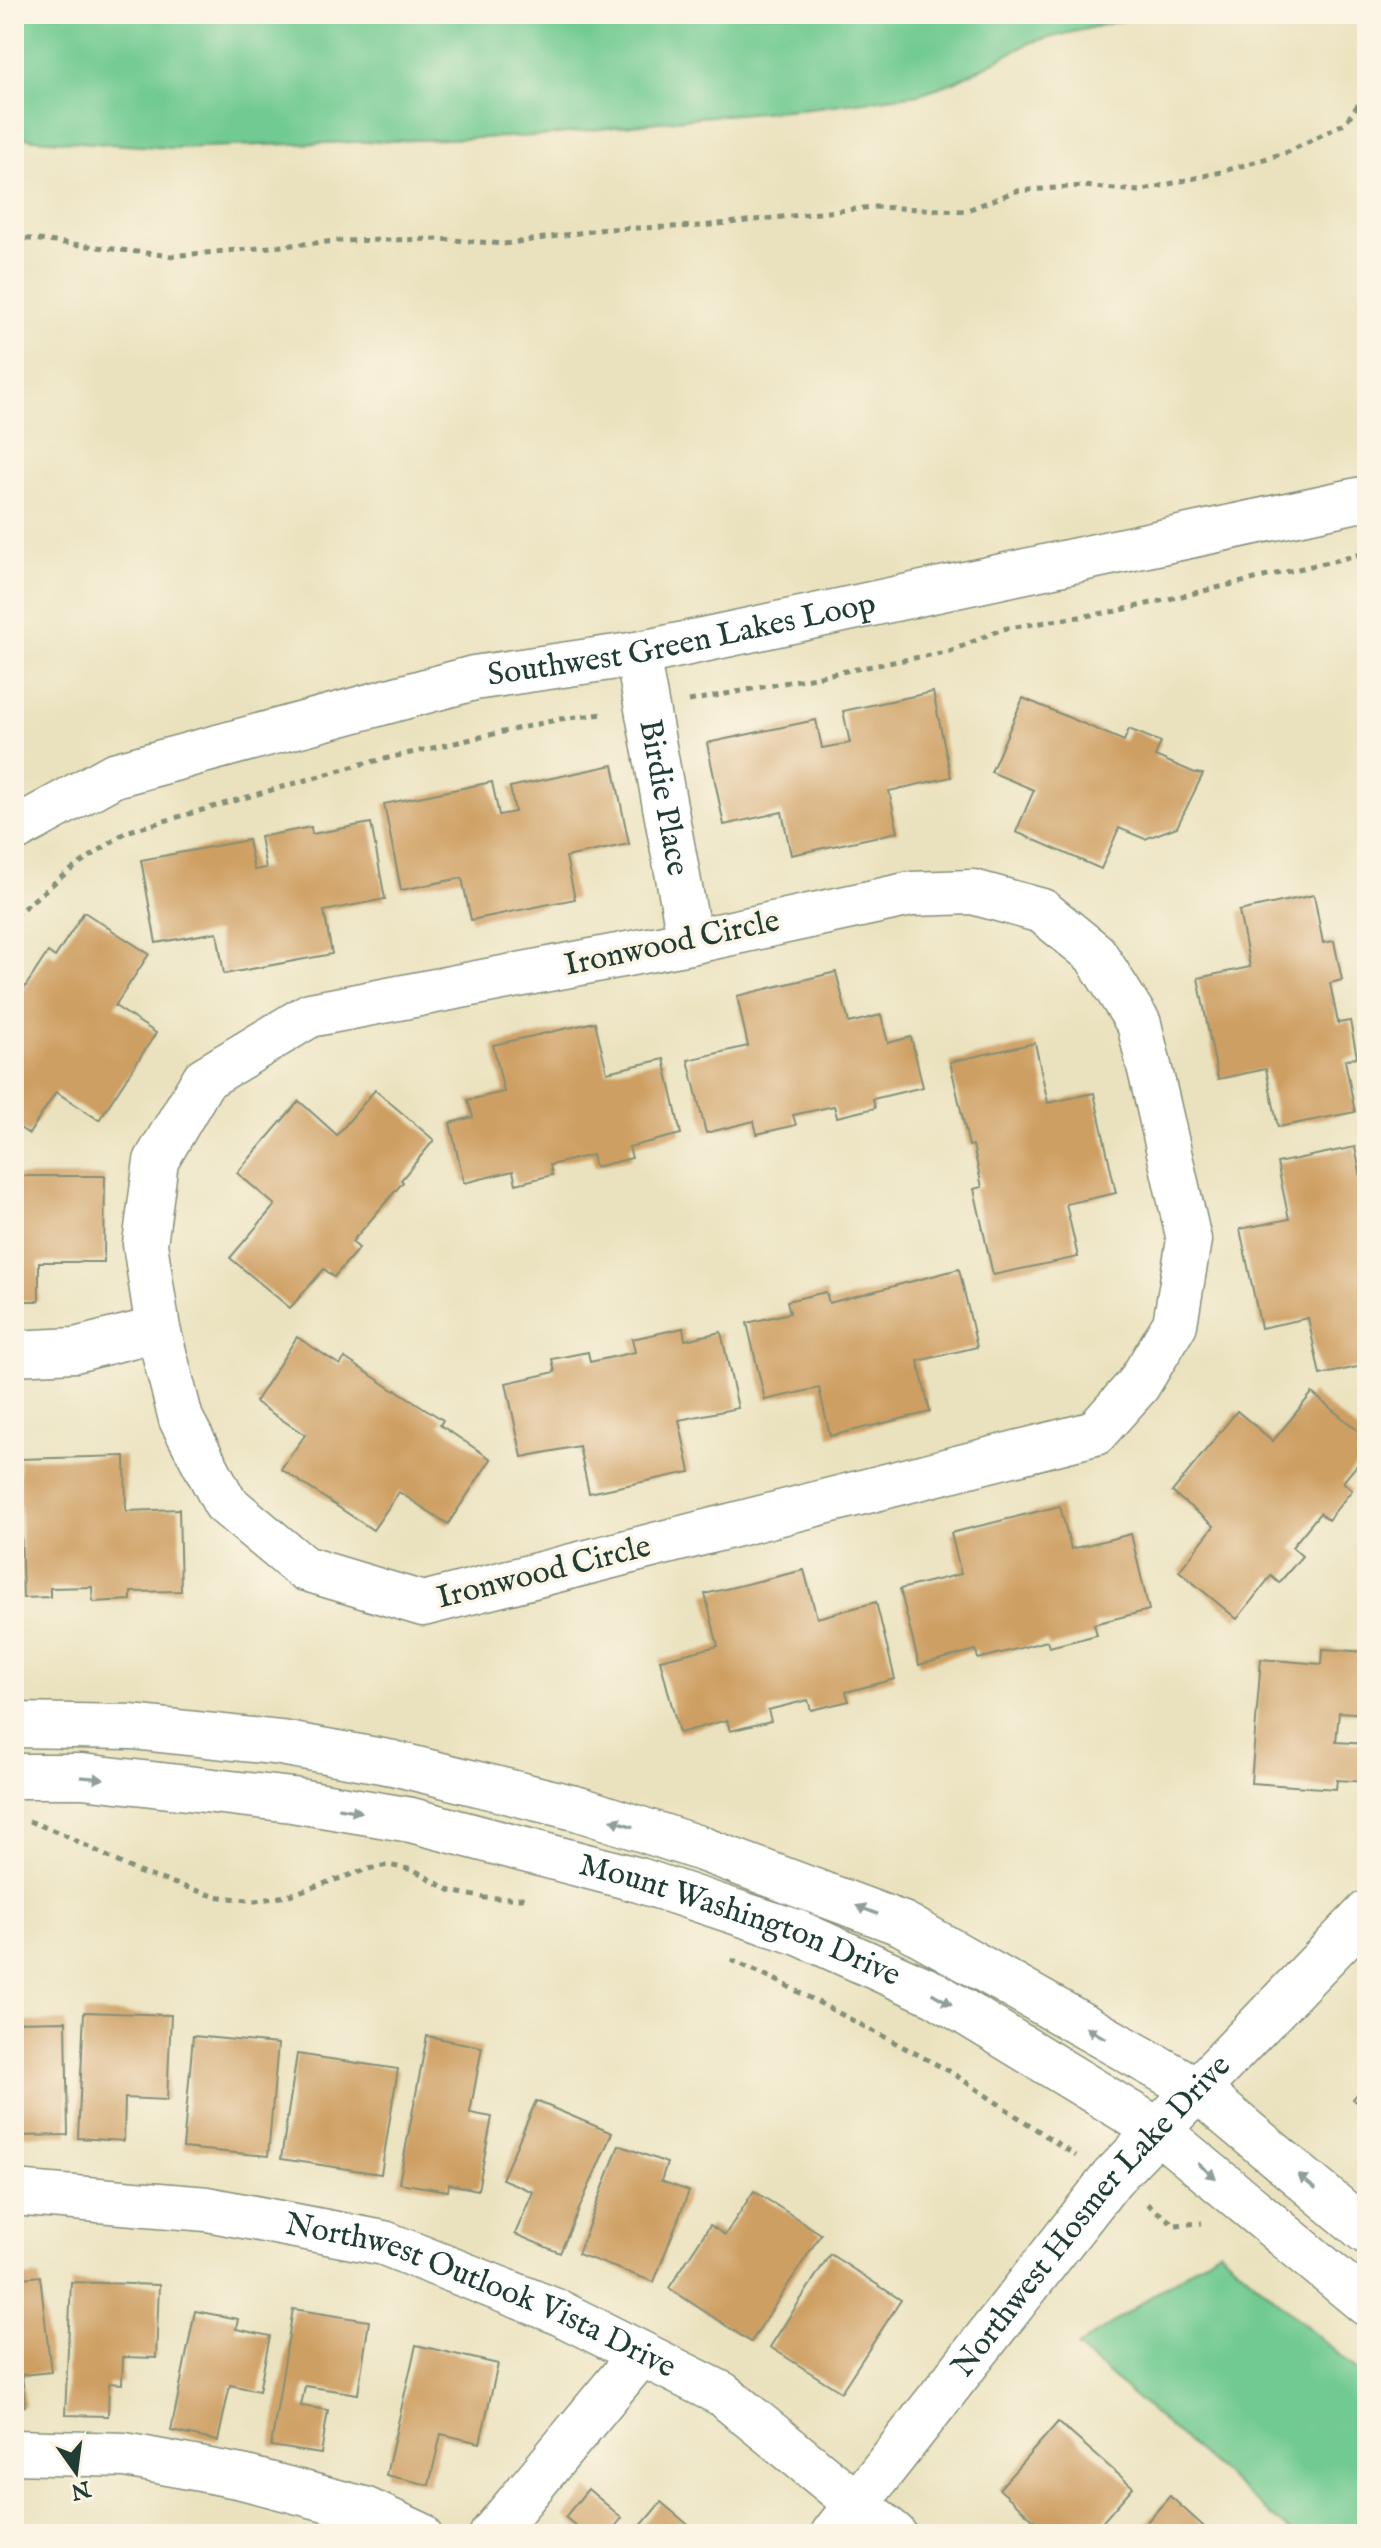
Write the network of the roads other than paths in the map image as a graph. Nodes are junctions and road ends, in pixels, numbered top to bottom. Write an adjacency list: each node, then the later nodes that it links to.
1 (1367, 498): 2 (street, Southwest Green Lakes Loop)
2 (637, 654): 3 (street, Southwest Green Lakes Loop); 4 (street, Birdie Place)
3 (14, 830)
4 (690, 942): 5 (street, Ironwood Circle); 5 (street, Ironwood Circle)
5 (158, 1329): 6 (street)
6 (14, 1353)
7 (14, 1725): 10 (street, Mount Washington Drive, one-way to 7)
8 (14, 1776): 11 (street, Mount Washington Drive, one-way to 11)
9 (1367, 1913): 10 (street, Northwest Hosmer Lake Drive)
10 (1196, 2089): 11 (street, Northwest Hosmer Lake Drive); 13 (street, Mount Washington Drive, one-way to 10)
11 (1156, 2129): 14 (street, Mount Washington Drive, one-way to 14); 17 (street, Northwest Hosmer Lake Drive)
12 (14, 2193): 15 (street, Northwest Outlook Vista Drive)
13 (1367, 2232)
14 (1367, 2304)
15 (641, 2354): 17 (street, Northwest Outlook Vista Drive); 19 (street)
16 (14, 2452): 18 (street)
17 (846, 2520): 20 (street, Northwest Outlook Vista Drive)
18 (419, 2534)
19 (492, 2534)
20 (894, 2534)

